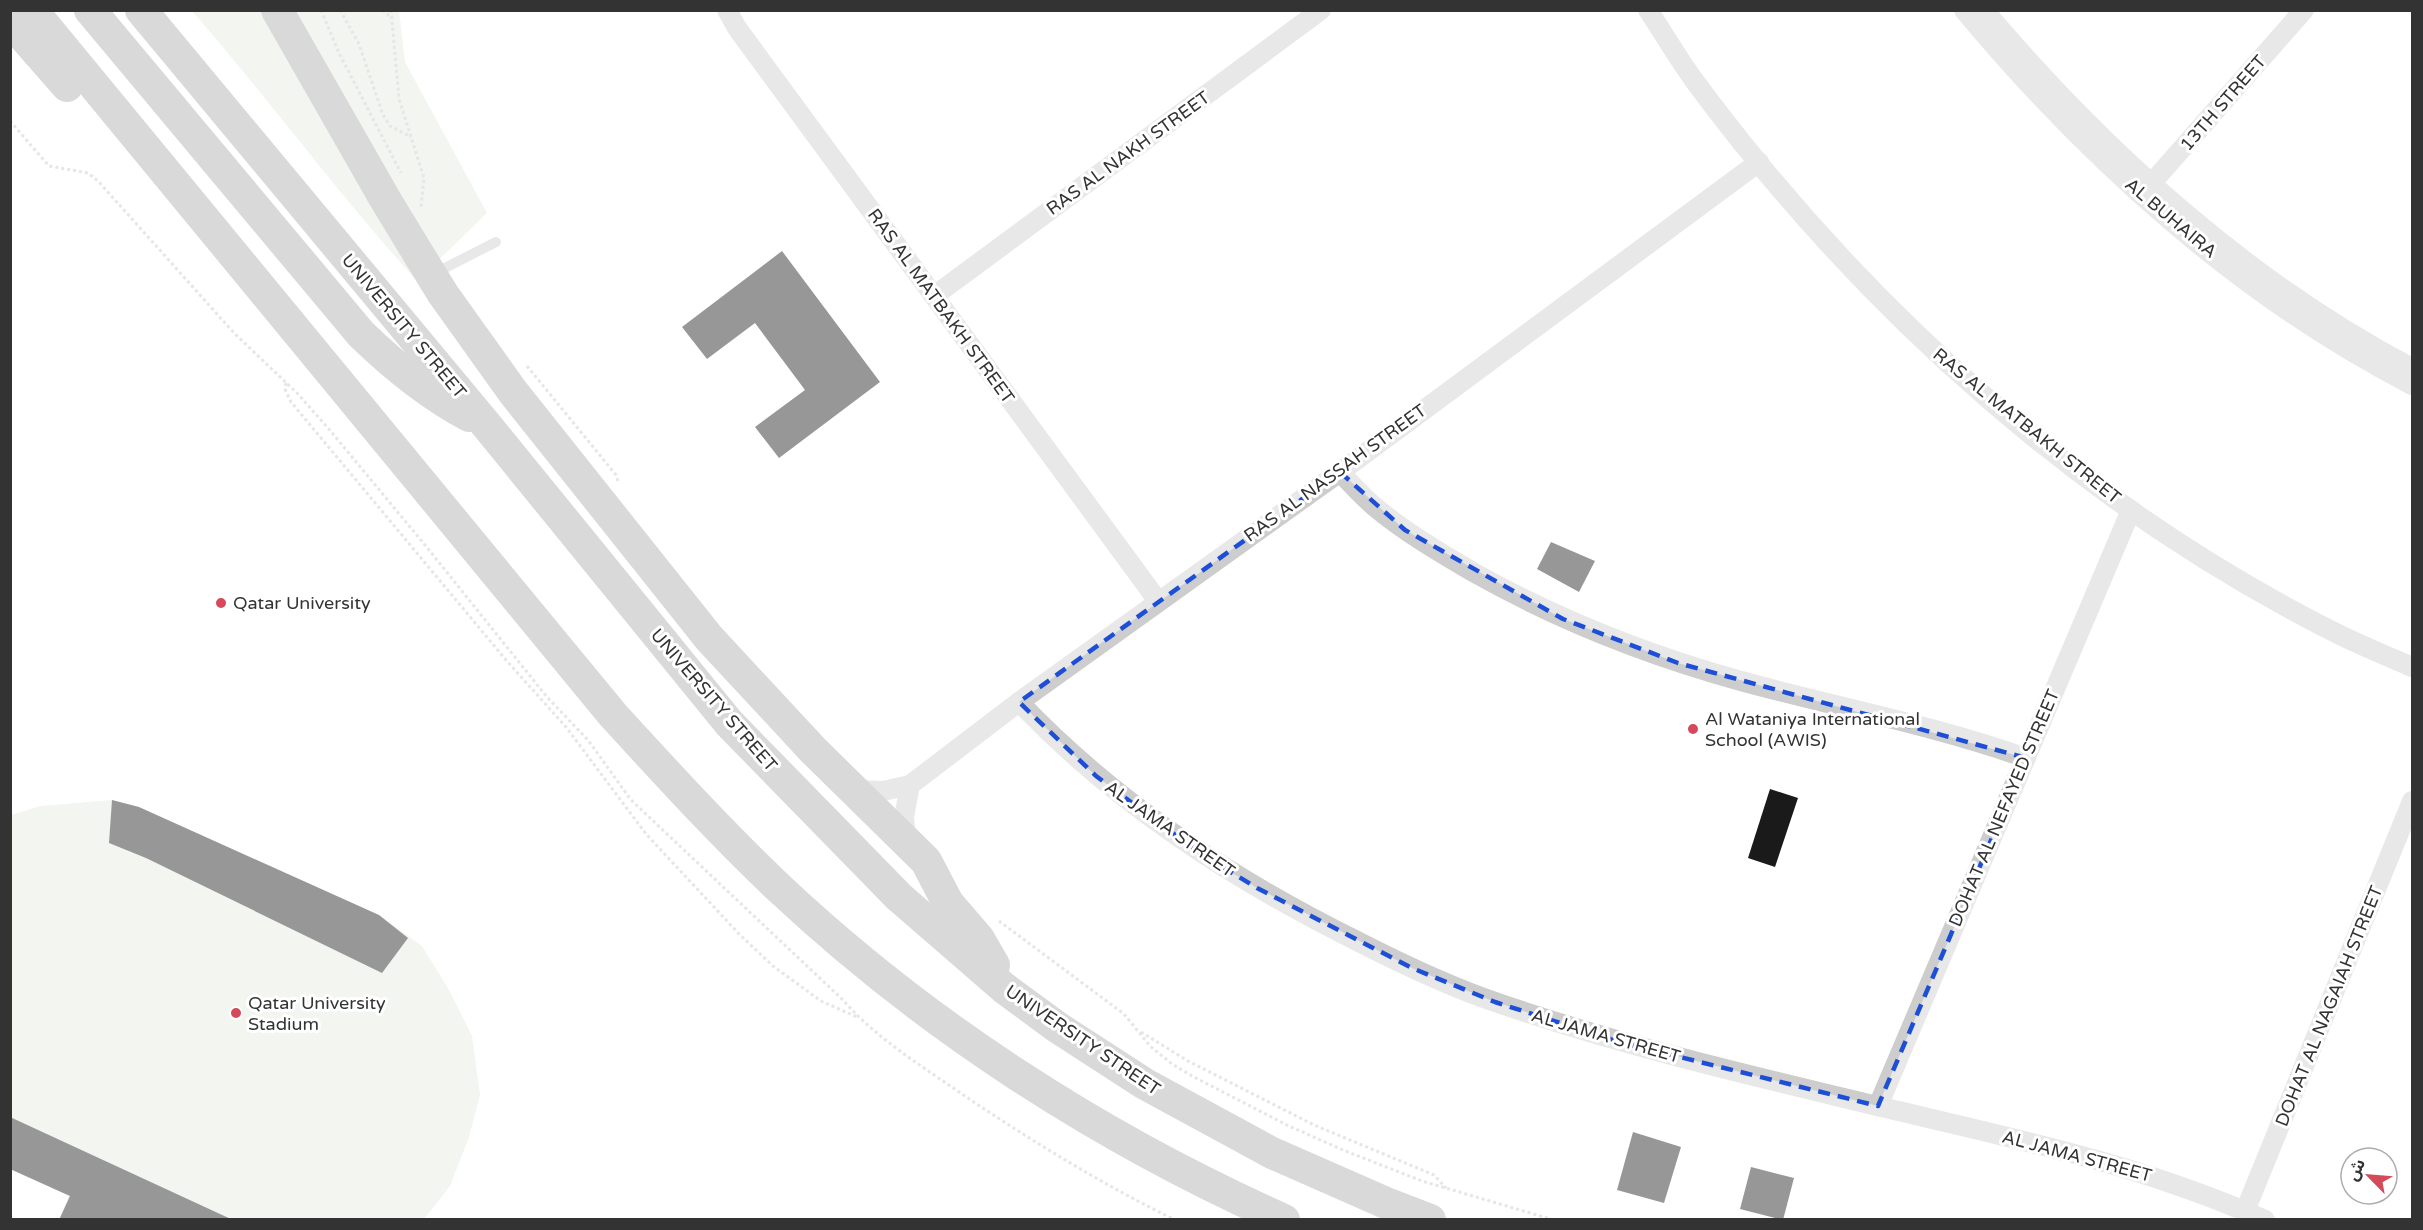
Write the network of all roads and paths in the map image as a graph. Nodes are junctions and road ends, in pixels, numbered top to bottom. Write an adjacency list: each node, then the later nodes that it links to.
1 (32, 10): 19 (main road)
2 (90, 10): 33 (main road)
3 (141, 10): 33 (main road, UNIVERSITY STREET)
4 (277, 10): 27 (main road)
5 (321, 10): 21 (path)
6 (340, 10): 18 (path)
7 (382, 10): 15 (path)
8 (391, 10): 15 (path)
9 (727, 10): 28 (street, RAS AL MATBAKH STREET)
10 (1321, 10): 28 (street, RAS AL NAKH STREET)
11 (1648, 10): 20 (street, RAS AL MATBAKH STREET)
12 (1964, 10): 22 (street, AL BUHAIRA)
13 (1984, 10): 22 (street, AL BUHAIRA)
14 (2304, 10): 22 (street, 13TH STREET)
15 (391, 17): 18 (path)
16 (10, 21): 19 (main road)
17 (10, 121): 31 (path)
18 (411, 137): 24 (path)
19 (143, 146): 54 (main road)
20 (1759, 162): 34 (street, RAS AL NASSAH STREET); 36 (street, RAS AL MATBAKH STREET)
21 (403, 177)
22 (2147, 189): 30 (street, AL BUHAIRA); 32 (street, AL BUHAIRA)
23 (417, 201): 24 (path)
24 (421, 208): 25 (path)
25 (427, 217)
26 (496, 242): 27 (lane)
27 (432, 275): 35 (main road)
28 (934, 296): 37 (street, RAS AL MATBAKH STREET)
29 (527, 366): 35 (path)
30 (2412, 368)
31 (286, 383): 48 (path); 48 (path)
32 (2412, 385)
33 (488, 427): 40 (main road, UNIVERSITY STREET)
34 (1340, 472): 37 (street, RAS AL NASSAH STREET); 41 (street)
35 (606, 509): 42 (main road)
36 (2131, 510): 38 (street, RAS AL MATBAKH STREET); 41 (street, DOHAT AL NEFAYED STREET)
37 (1158, 601): 39 (street, RAS AL NASSAH STREET)
38 (2412, 667)
39 (1019, 702): 43 (street, RAS AL NASSAH STREET); 50 (street, AL JAMA STREET)
40 (729, 723): 42 (main road); 47 (main road, UNIVERSITY STREET)
41 (2026, 758): 50 (street, DOHAT AL NEFAYED STREET)
42 (849, 784): 43 (street, RAS AL NASSAH STREET); 45 (main road)
43 (910, 785): 45 (street)
44 (2412, 801): 52 (street, DOHAT AL NAGAIAH STREET)
45 (906, 840): 47 (main road)
46 (994, 918): 49 (path)
47 (1004, 988): 55 (main road, UNIVERSITY STREET)
48 (858, 1017): 53 (path)
49 (1140, 1031): 51 (path); 51 (path)
50 (1878, 1106): 52 (street, AL JAMA STREET)
51 (1448, 1189): 56 (path)
52 (2245, 1211): 57 (street, AL JAMA STREET)
53 (1175, 1220)
54 (1284, 1220)
55 (1430, 1220)
56 (1554, 1220)
57 (2265, 1220)

